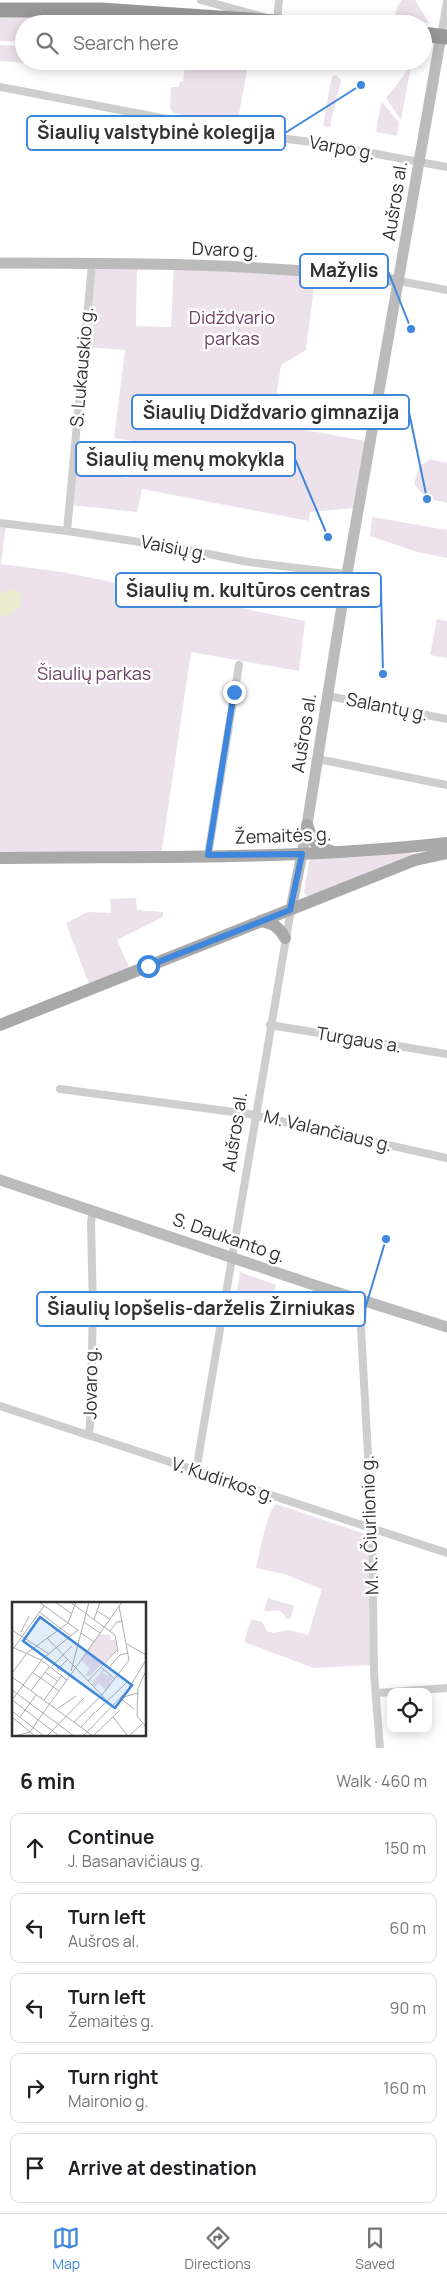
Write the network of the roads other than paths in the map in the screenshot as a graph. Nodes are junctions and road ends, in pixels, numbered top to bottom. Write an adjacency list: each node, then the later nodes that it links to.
1 (201, 0): 6 (street)
2 (279, 0): 7 (street)
3 (447, 2): 8 (street, Aušros al.)
4 (0, 10): 5 (highway)
5 (174, 15)
6 (260, 15)
7 (278, 15)
8 (444, 37): 10 (main road, Aušros al.)
9 (0, 87): 10 (street, Varpo g.)
10 (419, 162): 11 (street, Varpo g.); 14 (main road, Aušros al.)
11 (447, 167)
12 (0, 263): 13 (main road, Dvaro g.)
13 (92, 264): 14 (main road, Dvaro g.); 17 (street, S. Lukauskio g.)
14 (399, 281): 15 (street, Dvaro g.); 18 (main road, Aušros al.)
15 (447, 290)
16 (0, 523): 17 (street, Vaisių g.)
17 (67, 531): 18 (street, Vaisių g.)
18 (347, 574): 20 (main road, Aušros al.)
19 (239, 665): 29 (street)
20 (328, 696): 21 (street, Salantų g.); 22 (main road, Aušros al.)
21 (447, 719)
22 (318, 759): 23 (street); 24 (main road, Aušros al.)
23 (447, 785)
24 (307, 826): 26 (main road); 28 (main road, Aušros al.)
25 (447, 843): 26 (main road, Žemaitės g.)
26 (336, 852): 28 (main road, Žemaitės g.)
27 (447, 853): 31 (main road)
28 (302, 854): 29 (main road, Žemaitės g.); 31 (main road, Aušros al.)
29 (208, 855): 30 (main road, Žemaitės g.)
30 (0, 858)
31 (290, 910): 32 (main road); 33 (street, Aušros al.)
32 (261, 921): 33 (main road); 34 (main road)
33 (285, 938): 35 (street, Aušros al.)
34 (0, 1025)
35 (270, 1025): 36 (street, Turgaus a.); 38 (street, Aušros al.)
36 (447, 1054)
37 (60, 1089): 38 (street, M. Valančiaus g.)
38 (256, 1115): 39 (street, M. Valančiaus g.); 42 (street, Aušros al.)
39 (447, 1158)
40 (0, 1180): 41 (main road, S. Daukanto g.)
41 (93, 1211): 42 (main road, S. Daukanto g.); 46 (street, Jovaro g.)
42 (233, 1258): 43 (main road, S. Daukanto g.); 47 (street, Aušros al.)
43 (364, 1301): 44 (main road, S. Daukanto g.); 48 (street, M. K. Čiurlionio g.)
44 (447, 1327)
45 (0, 1406): 46 (street, V. Kudirkos g.)
46 (88, 1435): 47 (street, V. Kudirkos g.)
47 (196, 1470): 48 (street, V. Kudirkos g.)
48 (372, 1528): 49 (street, V. Kudirkos g.); 51 (street, M. K. Čiurlionio g.)
49 (447, 1553)
50 (447, 1688): 51 (street)
51 (376, 1693): 52 (street, M. K. Čiurlionio g.)
52 (380, 1748)

